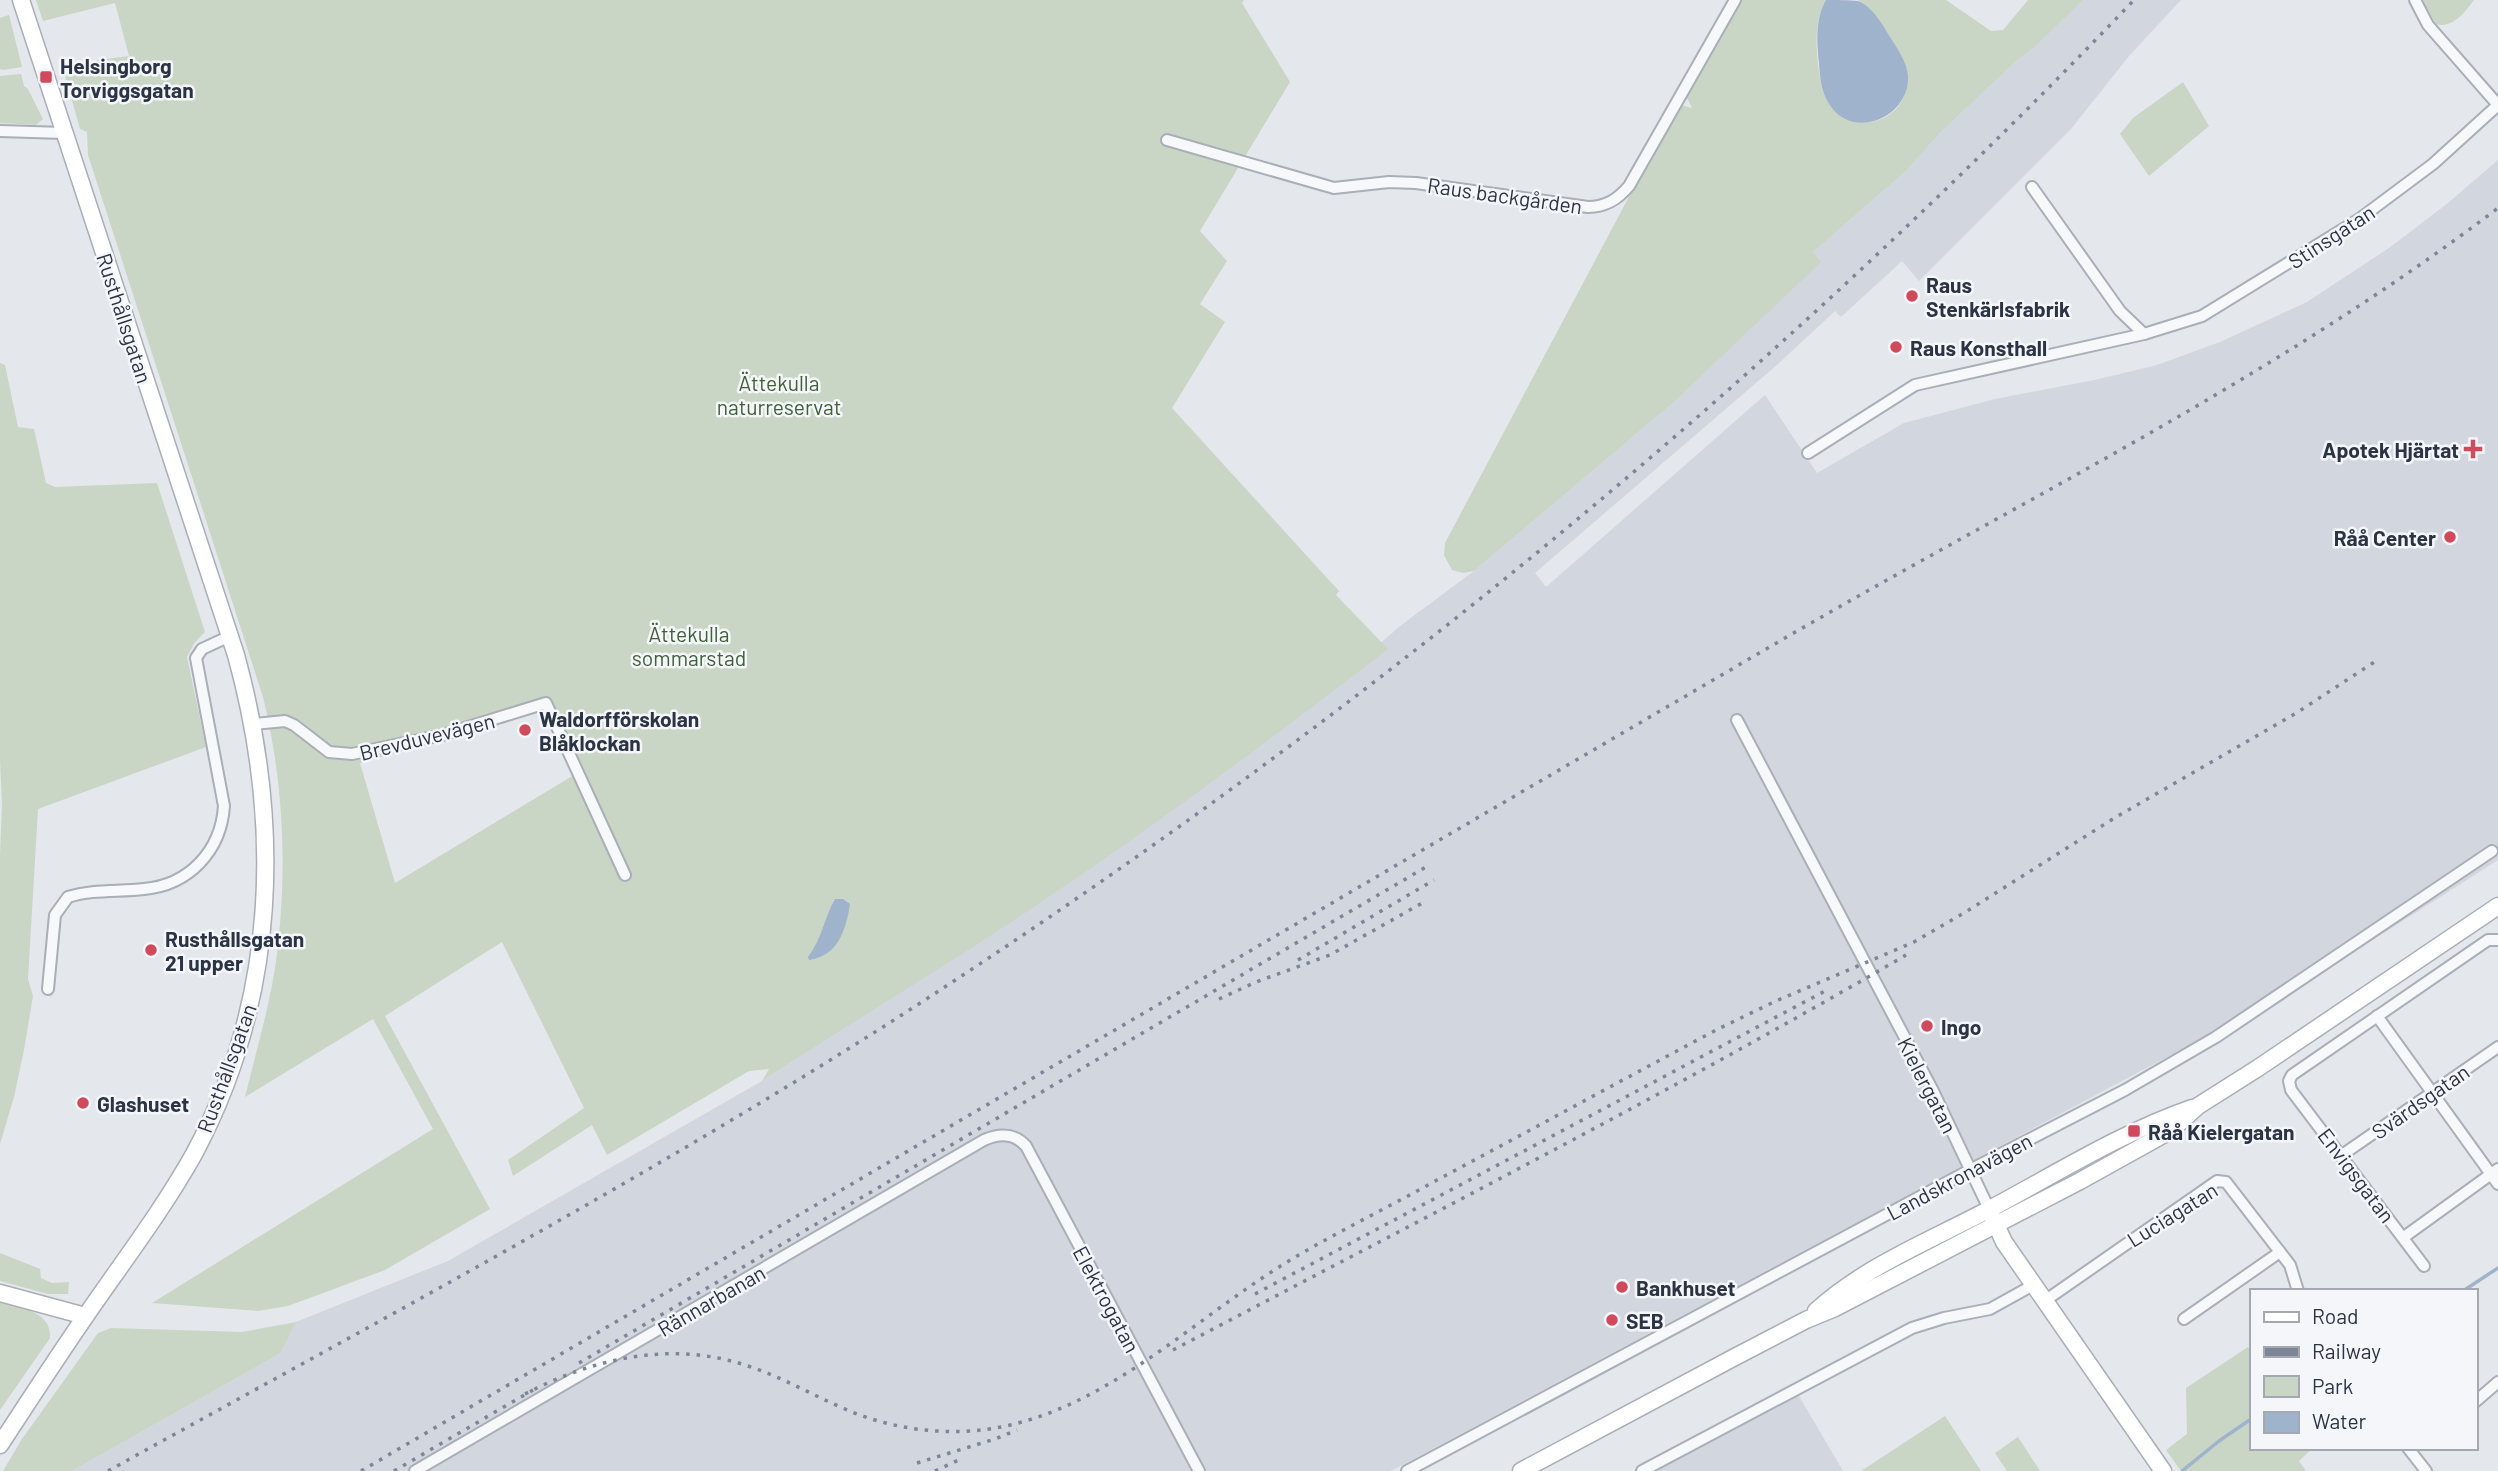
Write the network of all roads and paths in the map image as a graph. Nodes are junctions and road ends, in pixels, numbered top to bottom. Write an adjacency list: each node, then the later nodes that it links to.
1 (21, 0): 6 (main road, Rusthållsgatan)
2 (1735, 0): 7 (street, Raus backgården)
3 (2415, 0): 4 (street, Stinsgatan)
4 (2498, 105): 9 (street, Stinsgatan)
5 (0, 131): 6 (street)
6 (64, 132): 11 (main road, Rusthållsgatan)
7 (1167, 140)
8 (2032, 187): 9 (street)
9 (2144, 334): 10 (street, Stinsgatan)
10 (1808, 453)
11 (230, 636): 13 (main road, Rusthållsgatan); 18 (street)
12 (1737, 720): 25 (street, Kielergatan)
13 (253, 724): 15 (street, Brevduvevägen); 37 (main road, Rusthållsgatan)
14 (2492, 851): 25 (street, Landskronavägen)
15 (625, 875)
16 (2498, 906): 22 (main road, Landskronavägen)
17 (2496, 939): 19 (street)
18 (48, 989)
19 (2376, 1016): 21 (street); 24 (street, Envigsgatan)
20 (2498, 1047): 21 (street, Svärdsgatan)
21 (2433, 1092): 24 (street, Svärdsgatan); 26 (street)
22 (2198, 1106): 28 (main road, Landskronavägen); 29 (main road, Landskronavägen)
23 (1008, 1135): 44 (street, Rännarbanan); 45 (street, Elektrogatan)
24 (2342, 1155): 30 (street, Envigsgatan)
25 (1970, 1170): 28 (street, Kielergatan); 46 (street, Landskronavägen)
26 (2494, 1171): 27 (street); 30 (street)
27 (2498, 1184)
28 (1989, 1209): 29 (main road, Kielergatan); 39 (main road, Landskronavägen)
29 (1996, 1225): 33 (main road, Kielergatan); 39 (main road, Landskronavägen)
30 (2403, 1237): 32 (street, Envigsgatan)
31 (2280, 1252): 34 (street, Luciagatan); 36 (street, Luciagatan); 38 (street)
32 (2424, 1266)
33 (2035, 1284): 36 (main road, Kielergatan); 48 (street)
34 (2297, 1289)
35 (0, 1293): 37 (main road)
36 (2046, 1300): 49 (main road, Kielergatan)
37 (85, 1317): 42 (main road, Rusthållsgatan)
38 (2184, 1319)
39 (1806, 1320): 47 (main road, Landskronavägen)
40 (2498, 1382): 41 (street)
41 (2477, 1400)
42 (0, 1445)
43 (2415, 1451): 50 (street)
44 (415, 1471)
45 (1199, 1471)
46 (1407, 1471)
47 (1521, 1471)
48 (1642, 1471)
49 (2163, 1471)
50 (2426, 1471)

